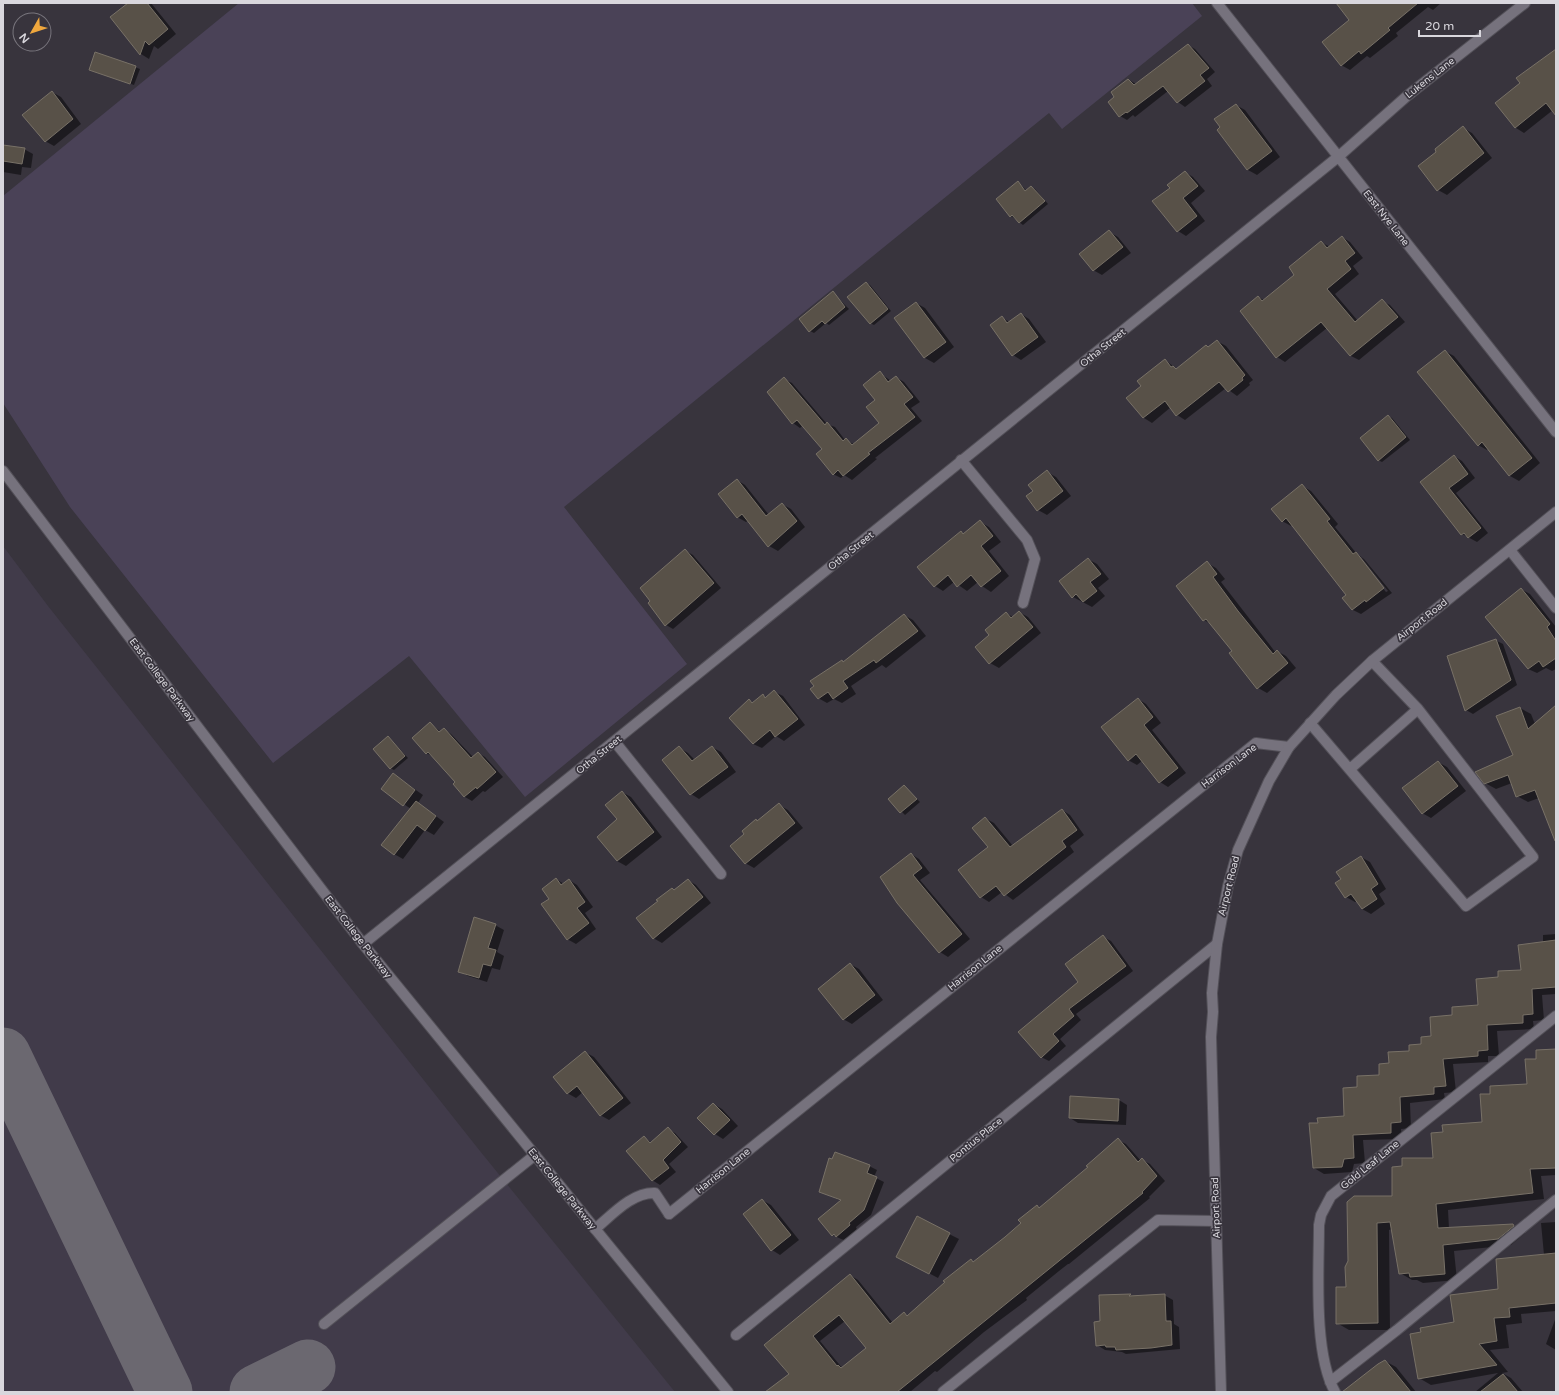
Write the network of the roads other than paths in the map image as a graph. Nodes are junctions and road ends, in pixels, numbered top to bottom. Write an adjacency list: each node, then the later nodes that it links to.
1 (1217, 3): 3 (street, East Nye Lane)
2 (1525, 3): 3 (street, Lukens Lane)
3 (1338, 157): 4 (street, East Nye Lane); 5 (street, Otha Street)
4 (1556, 432)
5 (961, 460): 9 (street); 14 (street, Otha Street)
6 (3, 471): 18 (street, East College Parkway)
7 (1556, 512): 8 (street, Airport Road)
8 (1510, 550): 10 (street); 11 (street, Airport Road)
9 (1023, 603)
10 (1556, 608)
11 (1372, 661): 12 (street); 13 (street, Airport Road)
12 (1418, 709): 16 (street); 16 (street)
13 (1310, 723): 15 (street, Airport Road); 16 (street)
14 (615, 742): 17 (street); 18 (street, Otha Street)
15 (1289, 747): 19 (street, Airport Road); 24 (street, Harrison Lane)
16 (1350, 769)
17 (721, 874)
18 (363, 944): 21 (street, East College Parkway)
19 (1217, 944): 23 (street, Airport Road); 26 (street, Pontius Place)
20 (1556, 1016): 27 (street, Gold Leaf Lane)
21 (535, 1155): 24 (street, East College Parkway); 25 (street)
22 (1556, 1200): 27 (street)
23 (1216, 1221): 29 (street); 30 (street, Airport Road)
24 (595, 1229): 28 (street, East College Parkway)
25 (324, 1324)
26 (736, 1335)
27 (1330, 1382): 31 (street, Gold Leaf Lane)
28 (728, 1392)
29 (943, 1392)
30 (1221, 1392)
31 (1335, 1392)

